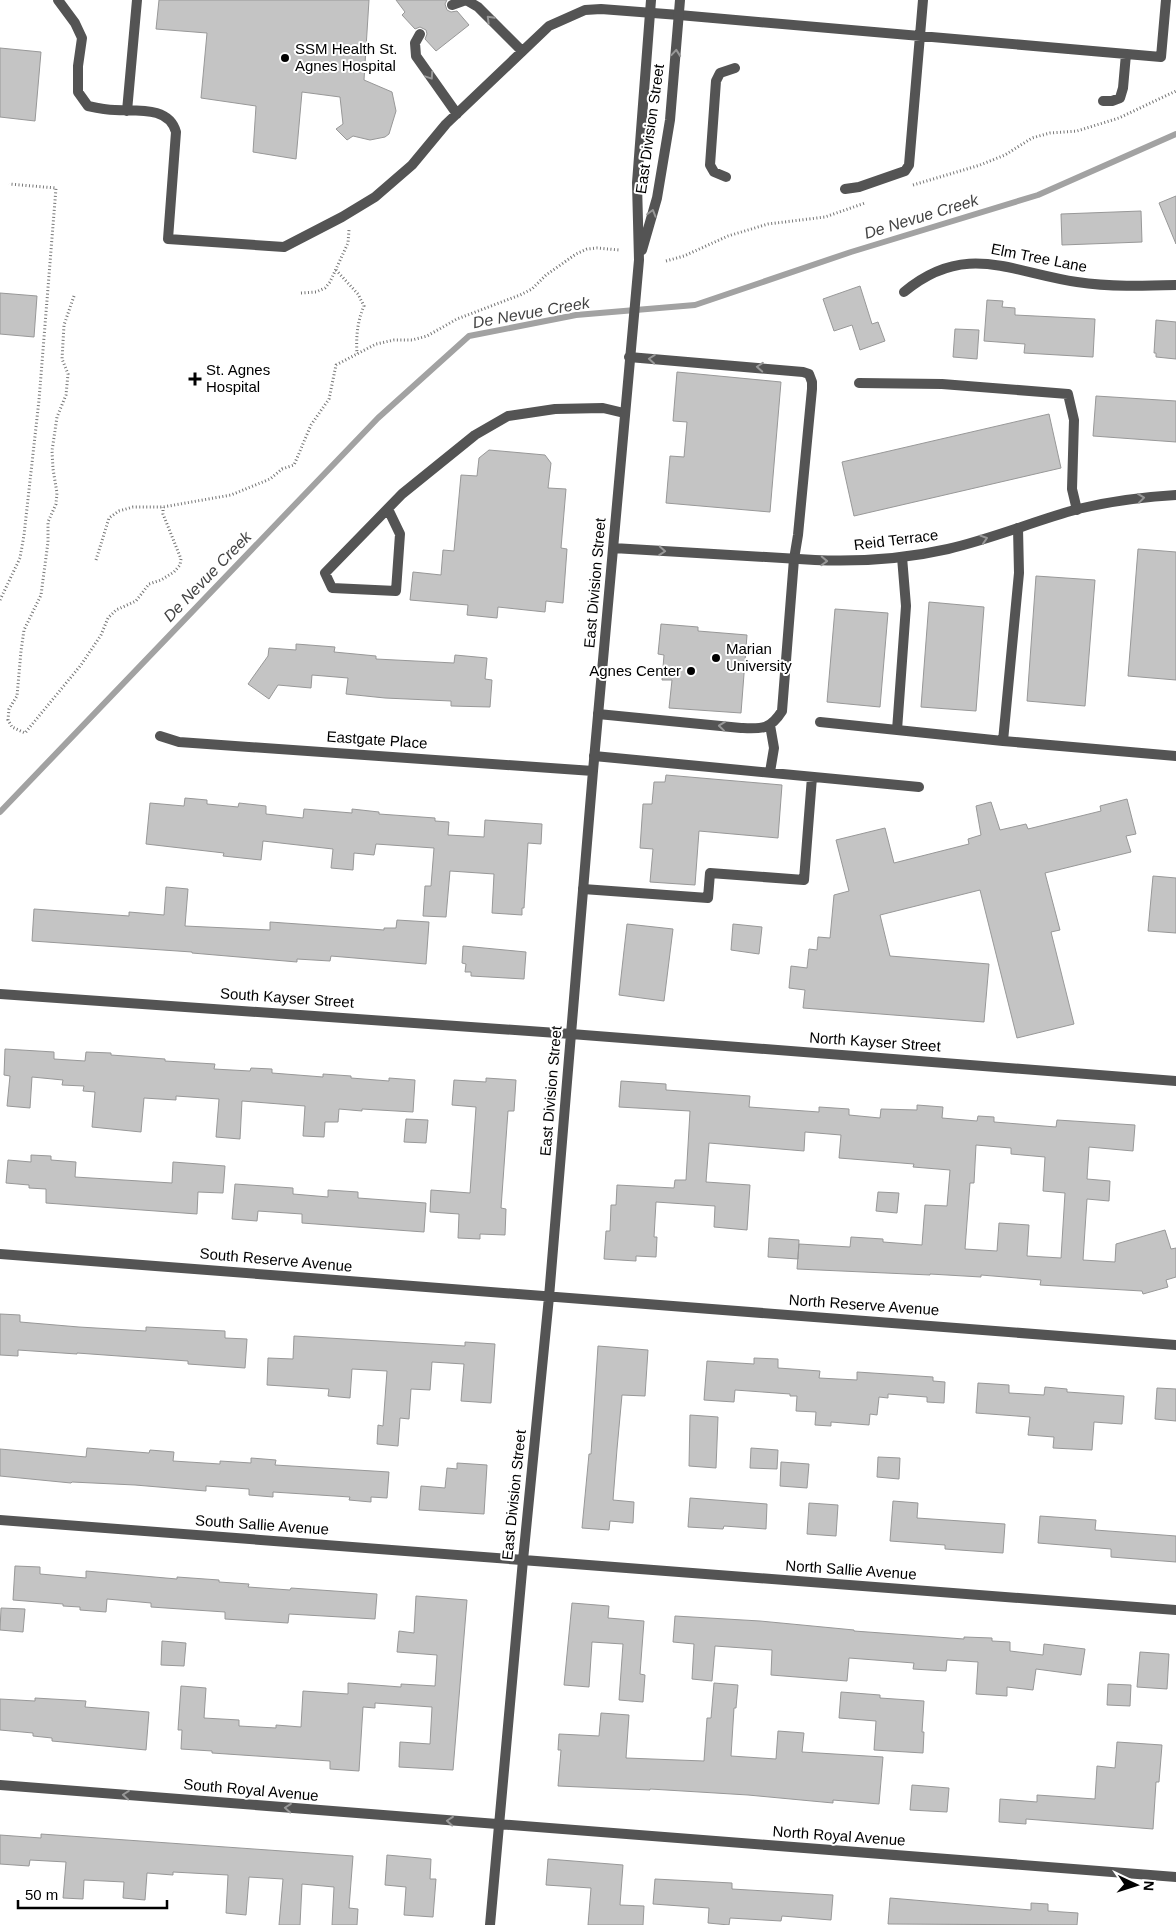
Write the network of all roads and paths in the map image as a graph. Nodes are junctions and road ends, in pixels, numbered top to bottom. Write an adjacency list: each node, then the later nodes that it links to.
1 (58, 0): 17 (street)
2 (137, 0): 17 (street)
3 (651, 0): 8 (street, East Division Street)
4 (680, 0): 9 (street, East Division Street)
5 (923, 0): 11 (street)
6 (1166, 0): 13 (street)
7 (452, 5): 12 (street, one-way to 7)
8 (649, 12): 9 (street); 12 (street); 26 (street, East Division Street)
9 (679, 14): 11 (street); 26 (street, East Division Street, one-way to 9)
10 (420, 34): 18 (street, one-way to 18)
11 (920, 37): 13 (street); 22 (street)
12 (522, 51): 18 (street)
13 (1126, 54): 16 (street)
14 (735, 68): 19 (street)
15 (1176, 91): 21 (path)
16 (1103, 100)
17 (127, 111): 18 (street)
18 (457, 114)
19 (726, 177)
20 (9, 184): 46 (path)
21 (910, 186)
22 (845, 189)
23 (868, 201): 27 (path)
24 (349, 230): 28 (path)
25 (619, 250): 33 (path)
26 (638, 260): 34 (street, East Division Street)
27 (666, 261)
28 (336, 270): 31 (path); 33 (path)
29 (1176, 285): 30 (street, Elm Tree Lane)
30 (904, 292)
31 (301, 293)
32 (74, 296): 38 (path)
33 (357, 354): 38 (path)
34 (630, 357): 36 (street, East Division Street); 44 (street, one-way to 34)
35 (859, 383): 40 (street)
36 (624, 413): 39 (street); 42 (street, East Division Street)
37 (1176, 495): 40 (street, Reid Terrace, one-way to 37)
38 (163, 507): 45 (path)
39 (388, 509): 39 (street)
40 (1077, 510): 41 (street, Reid Terrace)
41 (1018, 528): 43 (street, Reid Terrace, one-way to 41); 52 (street)
42 (613, 548): 44 (street, Reid Terrace, one-way to 44); 47 (street, East Division Street)
43 (902, 557): 44 (street, Reid Terrace, one-way to 43); 50 (street)
44 (794, 559): 49 (street)
45 (96, 560)
46 (0, 600)
47 (598, 714): 49 (street, one-way to 47); 53 (street, East Division Street)
48 (820, 722): 50 (street)
49 (770, 725): 56 (street)
50 (897, 730): 52 (street)
51 (160, 736): 55 (street, Eastgate Place)
52 (1003, 742): 54 (street)
53 (594, 756): 55 (street, East Division Street); 56 (street)
54 (1176, 756)
55 (593, 771): 59 (street, East Division Street)
56 (770, 772): 57 (street)
57 (812, 776): 58 (street); 59 (street)
58 (919, 787)
59 (583, 889): 61 (street, East Division Street)
60 (0, 994): 61 (street, South Kayser Street)
61 (571, 1034): 62 (street, North Kayser Street); 64 (street, East Division Street)
62 (1176, 1080)
63 (0, 1254): 64 (street, South Reserve Avenue)
64 (549, 1297): 65 (street, North Reserve Avenue); 67 (street, East Division Street)
65 (1176, 1345)
66 (0, 1520): 67 (street, South Sallie Avenue)
67 (523, 1560): 68 (street, North Sallie Avenue); 70 (street, East Division Street)
68 (1176, 1610)
69 (0, 1785): 70 (street, South Royal Avenue, one-way to 69)
70 (499, 1825): 71 (street, North Royal Avenue); 72 (street, East Division Street)
71 (1176, 1877)
72 (490, 1925)

